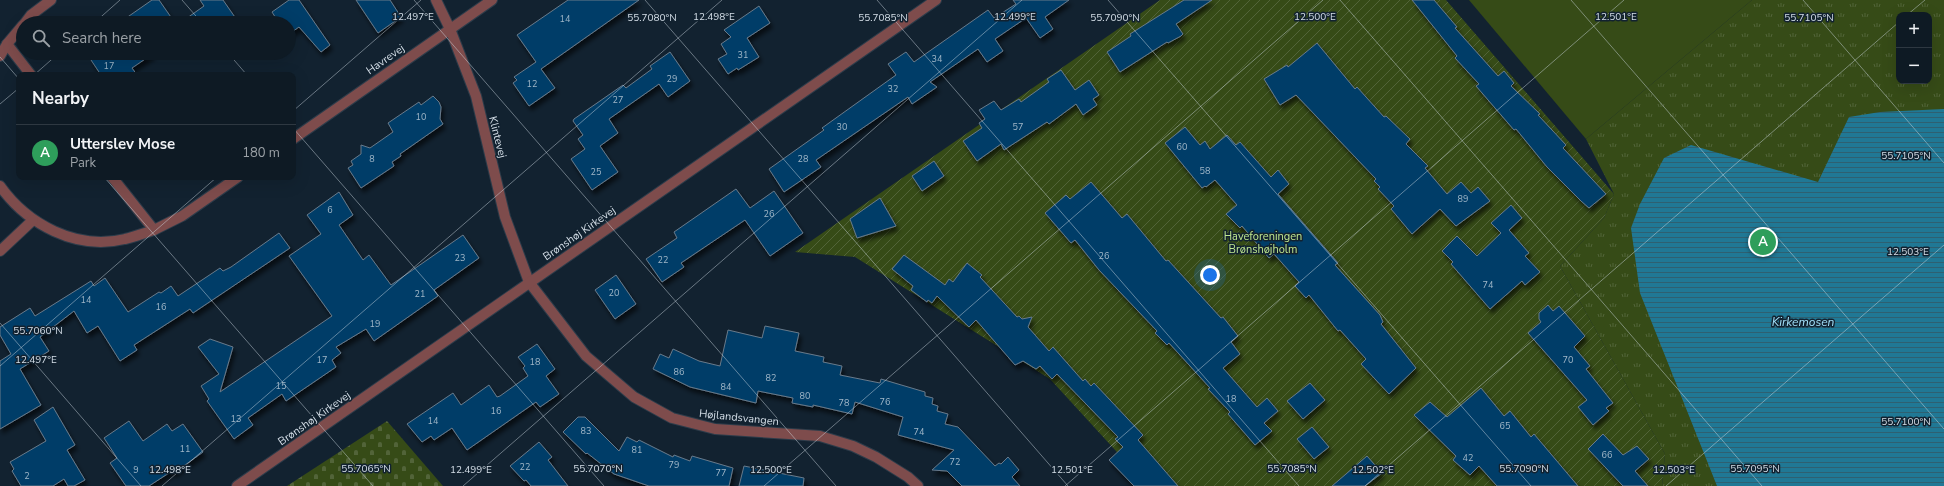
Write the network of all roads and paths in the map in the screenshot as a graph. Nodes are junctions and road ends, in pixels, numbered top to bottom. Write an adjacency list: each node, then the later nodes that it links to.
1 (51, 0): 5 (street)
2 (436, 0): 6 (street, Klintevej)
3 (492, 0): 6 (street, Havrevej)
4 (936, 0): 20 (street, Brønshøj Kirkevej)
5 (30, 16)
6 (450, 29): 13 (street, Havrevej); 20 (street, Klintevej)
7 (16, 33): 8 (street)
8 (7, 44): 9 (street); 10 (street)
9 (0, 56)
10 (16, 56)
11 (19, 60): 12 (street)
12 (29, 72)
13 (296, 137)
14 (114, 180): 18 (street)
15 (234, 180): 18 (street)
16 (0, 186): 17 (street)
17 (33, 220): 18 (street); 19 (street)
18 (154, 230)
19 (0, 251)
20 (530, 282): 21 (street, Brønshøj Kirkevej); 22 (street, Højlandsvangen)
21 (237, 486)
22 (918, 486)

